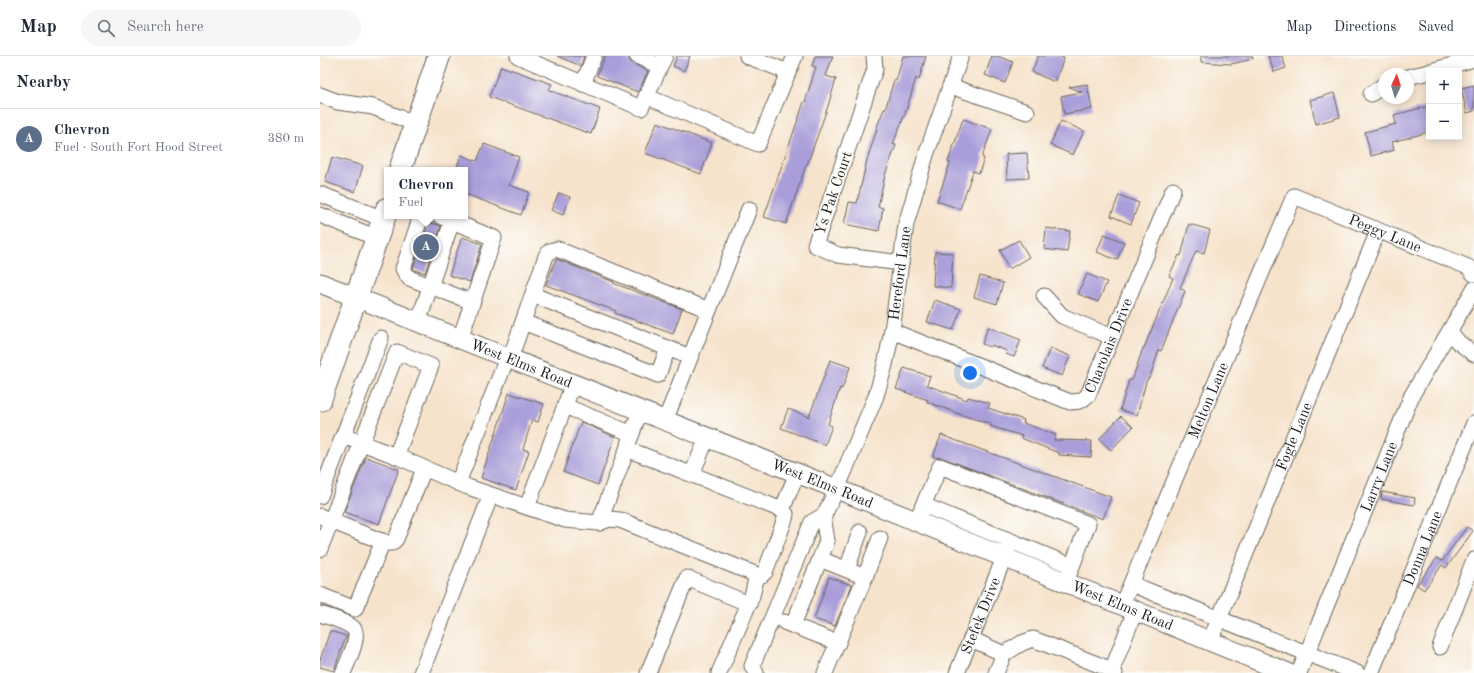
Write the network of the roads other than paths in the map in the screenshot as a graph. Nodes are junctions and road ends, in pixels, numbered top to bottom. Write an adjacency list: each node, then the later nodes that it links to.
1 (439, 56): 22 (highway)
2 (518, 56): 15 (street)
3 (594, 56): 15 (street)
4 (637, 56): 10 (street)
5 (747, 56): 12 (street)
6 (795, 56): 12 (street)
7 (874, 56): 34 (street, Ys Pak Court)
8 (961, 56): 16 (street, Hereford Lane)
9 (1474, 59): 11 (street)
10 (662, 61): 20 (street)
11 (1441, 68)
12 (788, 72): 20 (street)
13 (1426, 72): 14 (street)
14 (1414, 75)
15 (583, 84): 20 (street)
16 (950, 86): 21 (street); 34 (street, Hereford Lane)
17 (1378, 89): 18 (street)
18 (1371, 94)
19 (320, 95): 22 (street)
20 (646, 96)
21 (1027, 112)
22 (416, 124): 23 (highway)
23 (401, 167)
24 (1173, 190): 48 (street, Charolais Drive)
25 (320, 194): 32 (street)
26 (1294, 196): 33 (street, Peggy Lane); 93 (street, Melton Lane)
27 (749, 209): 43 (street)
28 (320, 215): 32 (street)
29 (420, 219): 37 (street)
30 (446, 219): 37 (street)
31 (448, 219): 42 (street)
32 (382, 222): 41 (highway)
33 (1378, 231): 35 (street, Peggy Lane); 99 (street, Fogle Lane)
34 (901, 263): 47 (street, Hereford Lane)
35 (1474, 274)
36 (320, 283): 41 (main road, West Elms Road)
37 (430, 287): 42 (street); 44 (street)
38 (1474, 289): 46 (street, Larry Lane)
39 (533, 295): 43 (street); 45 (street); 51 (street)
40 (1044, 296): 48 (street)
41 (356, 298): 44 (main road, West Elms Road); 56 (highway)
42 (472, 302): 50 (street)
43 (709, 310): 53 (street)
44 (418, 322): 50 (main road, West Elms Road)
45 (523, 322): 51 (street); 54 (street)
46 (1450, 331): 52 (street); 105 (street, Larry Lane)
47 (892, 332): 48 (street, Charolais Drive); 71 (street, Hereford Lane)
48 (1112, 337)
49 (381, 338): 62 (street)
50 (460, 339): 54 (main road, West Elms Road)
51 (668, 348): 53 (street)
52 (1474, 354)
53 (690, 357): 59 (street)
54 (508, 359): 55 (main road, West Elms Road); 70 (street)
55 (573, 384): 57 (street); 58 (main road, West Elms Road)
56 (320, 400)
57 (565, 406): 61 (street); 75 (street)
58 (640, 411): 59 (main road, West Elms Road); 61 (street)
59 (665, 421): 63 (main road, West Elms Road)
60 (1474, 423): 119 (street, Donna Lane)
61 (632, 434): 65 (street)
62 (343, 436): 64 (street); 73 (street)
63 (707, 438): 68 (street); 69 (main road, West Elms Road)
64 (362, 443): 66 (street); 66 (street); 78 (street)
65 (627, 449): 68 (street); 80 (street)
66 (396, 456): 67 (street)
67 (424, 469): 70 (street); 83 (street)
68 (692, 474): 76 (street)
69 (797, 474): 71 (main road, West Elms Road); 76 (street)
70 (458, 483): 72 (street)
71 (837, 489): 77 (street, Hereford Lane); 79 (main road, West Elms Road)
72 (491, 495): 75 (street); 109 (street)
73 (320, 496)
74 (923, 505): 79 (street); 84 (street); 90 (street)
75 (526, 507): 80 (street)
76 (782, 510): 91 (street)
77 (824, 515): 87 (street); 98 (street)
78 (325, 518): 83 (street); 85 (street)
79 (916, 522): 84 (main road, West Elms Road)
80 (599, 523): 91 (street)
81 (860, 532): 89 (street)
82 (880, 538): 92 (street)
83 (383, 541): 94 (street)
84 (986, 541): 86 (main road, West Elms Road)
85 (320, 549)
86 (1007, 549): 90 (main road, West Elms Road); 101 (street, Stefek Drive)
87 (820, 559): 89 (street); 100 (street)
88 (1474, 560): 104 (street)
89 (847, 569): 92 (street)
90 (1069, 574): 96 (main road, West Elms Road)
91 (757, 575): 95 (street)
92 (865, 576): 103 (street)
93 (1131, 584): 96 (street, Melton Lane); 99 (street)
94 (320, 595)
95 (748, 604): 110 (street); 111 (street)
96 (1129, 608): 102 (main road, West Elms Road); 107 (street, Melton Lane)
97 (320, 615): 108 (street)
98 (772, 617): 100 (street); 112 (street)
99 (1219, 619): 102 (street, Fogle Lane); 105 (street)
100 (793, 625): 103 (street)
101 (971, 638): 106 (street); 114 (street, Stefek Drive)
102 (1210, 641): 116 (main road, West Elms Road)
103 (838, 643): 113 (street)
104 (1440, 647)
105 (1307, 653): 117 (street, Larry Lane); 118 (street)
106 (1004, 654): 107 (street); 115 (street)
107 (1113, 671)
108 (344, 673)
109 (421, 673)
110 (648, 673)
111 (719, 673)
112 (756, 673)
113 (825, 673)
114 (957, 673)
115 (996, 673)
116 (1288, 673)
117 (1299, 673)
118 (1357, 673)
119 (1371, 673)

